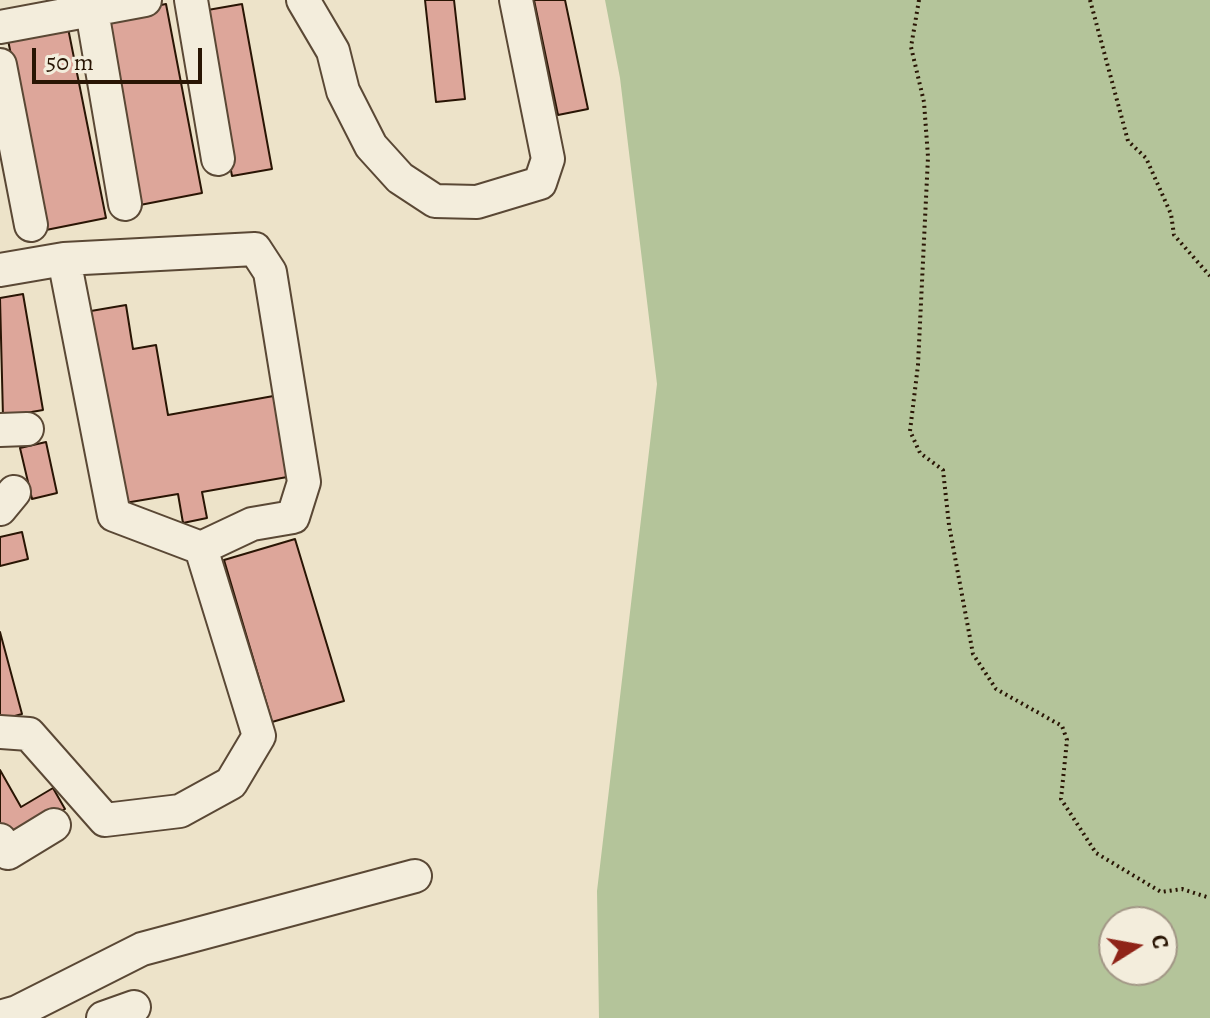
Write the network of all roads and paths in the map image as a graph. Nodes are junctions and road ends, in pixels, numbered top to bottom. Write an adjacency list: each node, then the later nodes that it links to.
1 (145, 0): 7 (lane)
2 (191, 0): 10 (lane)
3 (303, 0): 4 (lane)
4 (516, 0)
5 (919, 0): 21 (path)
6 (1090, 0): 15 (path)
7 (92, 11): 8 (lane); 11 (lane)
8 (0, 27)
9 (0, 65): 12 (lane)
10 (218, 159)
11 (125, 204)
12 (31, 225)
13 (64, 259): 14 (lane); 16 (lane); 16 (lane)
14 (0, 270)
15 (1210, 276)
16 (201, 548): 17 (lane)
17 (0, 732)
18 (54, 825): 19 (lane)
19 (0, 840)
20 (415, 876): 23 (lane)
21 (1210, 898)
22 (134, 1007): 25 (lane)
23 (9, 1014): 24 (lane)
24 (60, 1018)
25 (103, 1018)

